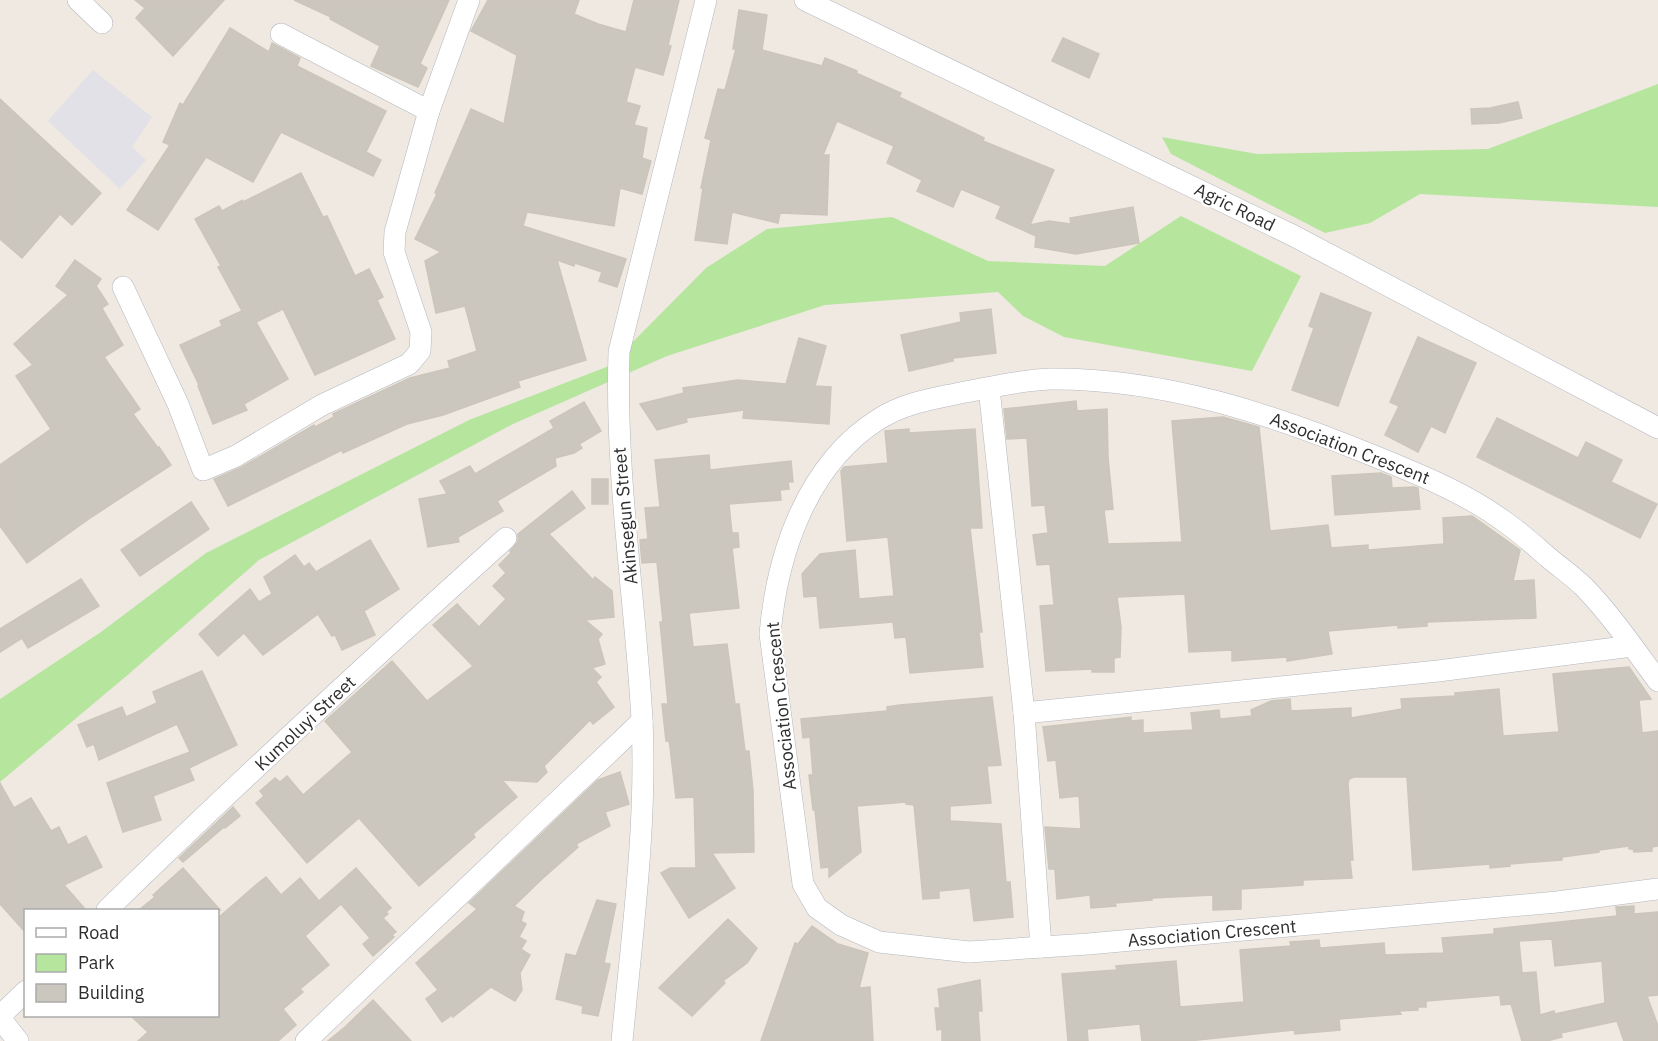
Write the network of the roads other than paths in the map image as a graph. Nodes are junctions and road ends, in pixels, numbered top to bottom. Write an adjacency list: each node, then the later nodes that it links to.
1 (78, 0): 5 (street)
2 (469, 0): 7 (street)
3 (706, 0): 15 (street, Akinsegun Street)
4 (805, 0): 10 (street, Agric Road)
5 (102, 23)
6 (281, 34): 7 (street)
7 (429, 111): 8 (street)
8 (123, 287)
9 (989, 388): 12 (street, Association Crescent); 14 (street); 18 (street, Association Crescent)
10 (1658, 428)
11 (506, 538): 17 (street, Kumoluyi Street)
12 (1632, 646): 13 (street, Association Crescent); 14 (street)
13 (1658, 681)
14 (1024, 713): 18 (street)
15 (642, 721): 22 (street); 23 (street, Akinsegun Street)
16 (1658, 889): 18 (street, Association Crescent)
17 (108, 909)
18 (1041, 947)
19 (24, 993): 20 (street)
20 (0, 1017): 21 (street)
21 (17, 1041)
22 (306, 1041)
23 (622, 1041)

